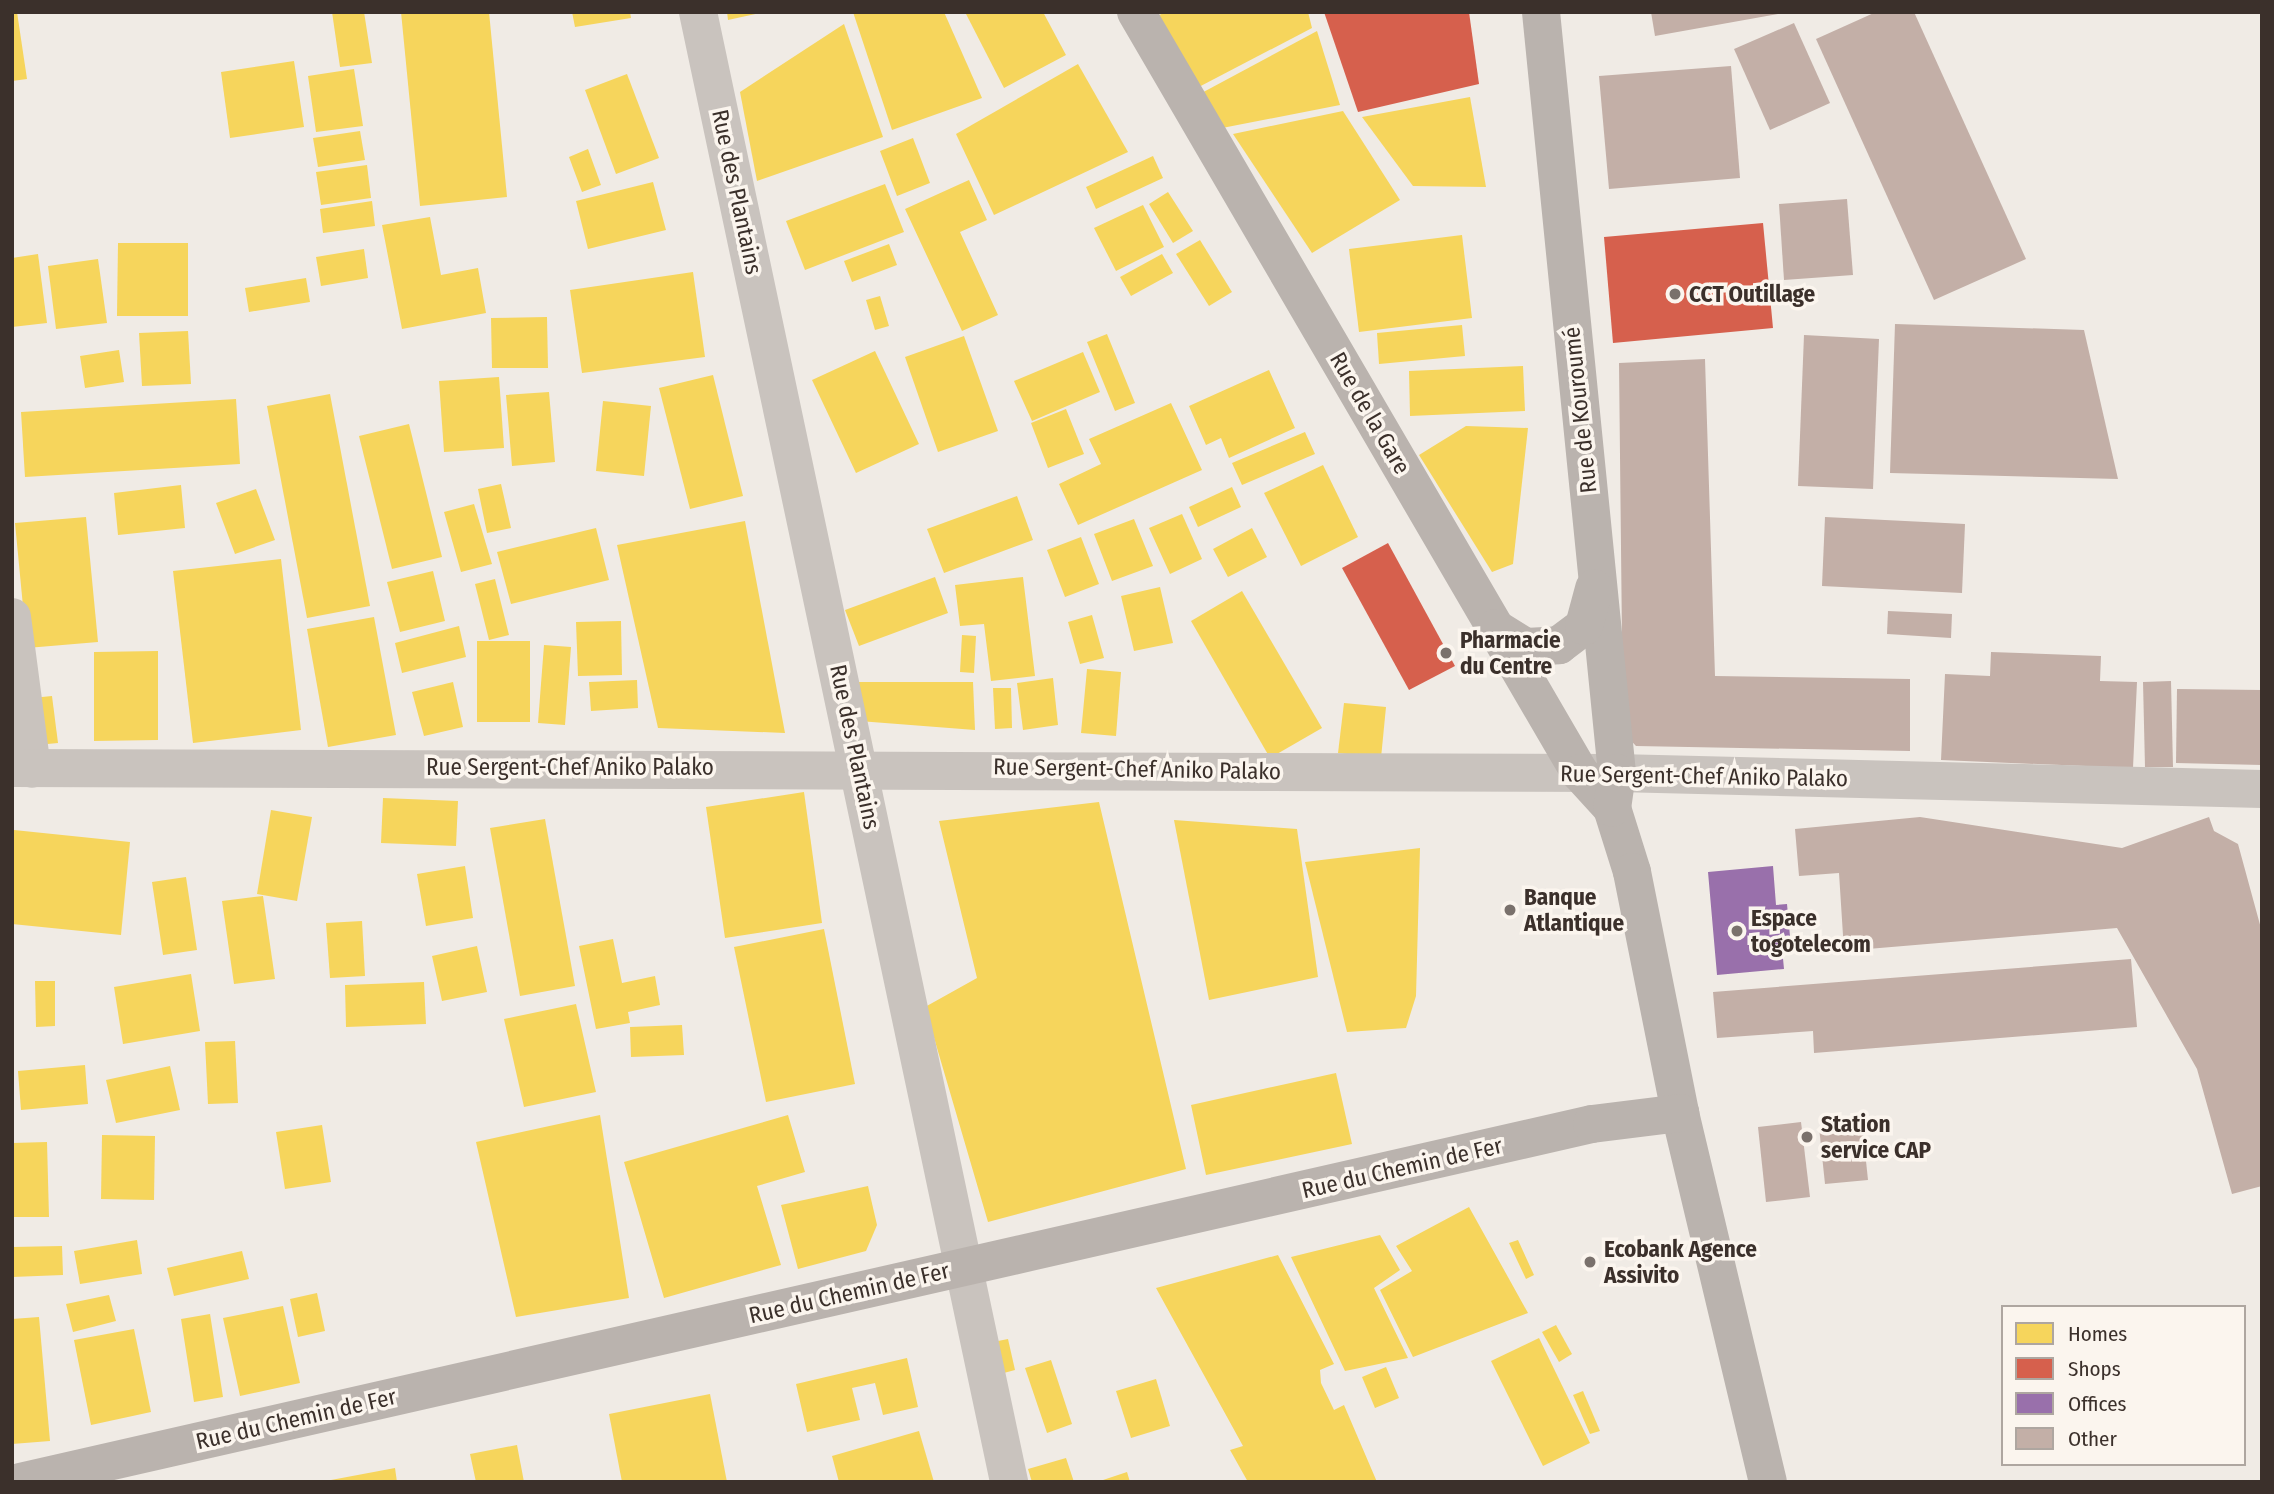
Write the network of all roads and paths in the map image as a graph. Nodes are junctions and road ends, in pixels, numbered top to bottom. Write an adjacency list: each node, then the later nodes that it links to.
1 (698, 12): 7 (street, Rue des Plantains)
2 (1136, 12): 6 (street, Rue de la Gare)
3 (1541, 12): 4 (street, Rue de Kouroumé)
4 (1597, 575): 6 (street); 9 (street, Rue de Kouroumé)
5 (12, 617): 8 (street)
6 (1495, 628): 9 (street, Rue de la Gare)
7 (859, 766): 8 (street, Rue Sergent-Chef Aniko Palako); 9 (street, Rue Sergent-Chef Aniko Palako); 12 (street, Rue des Plantains)
8 (22, 768)
9 (1603, 785): 10 (street, Rue Sergent-Chef Aniko Palako); 11 (street)
10 (2262, 789)
11 (1680, 1112): 12 (street, Rue du Chemin de Fer); 15 (street)
12 (967, 1266): 13 (street, Rue du Chemin de Fer); 14 (street, Rue des Plantains)
13 (20, 1482)
14 (1009, 1482)
15 (1768, 1482)

